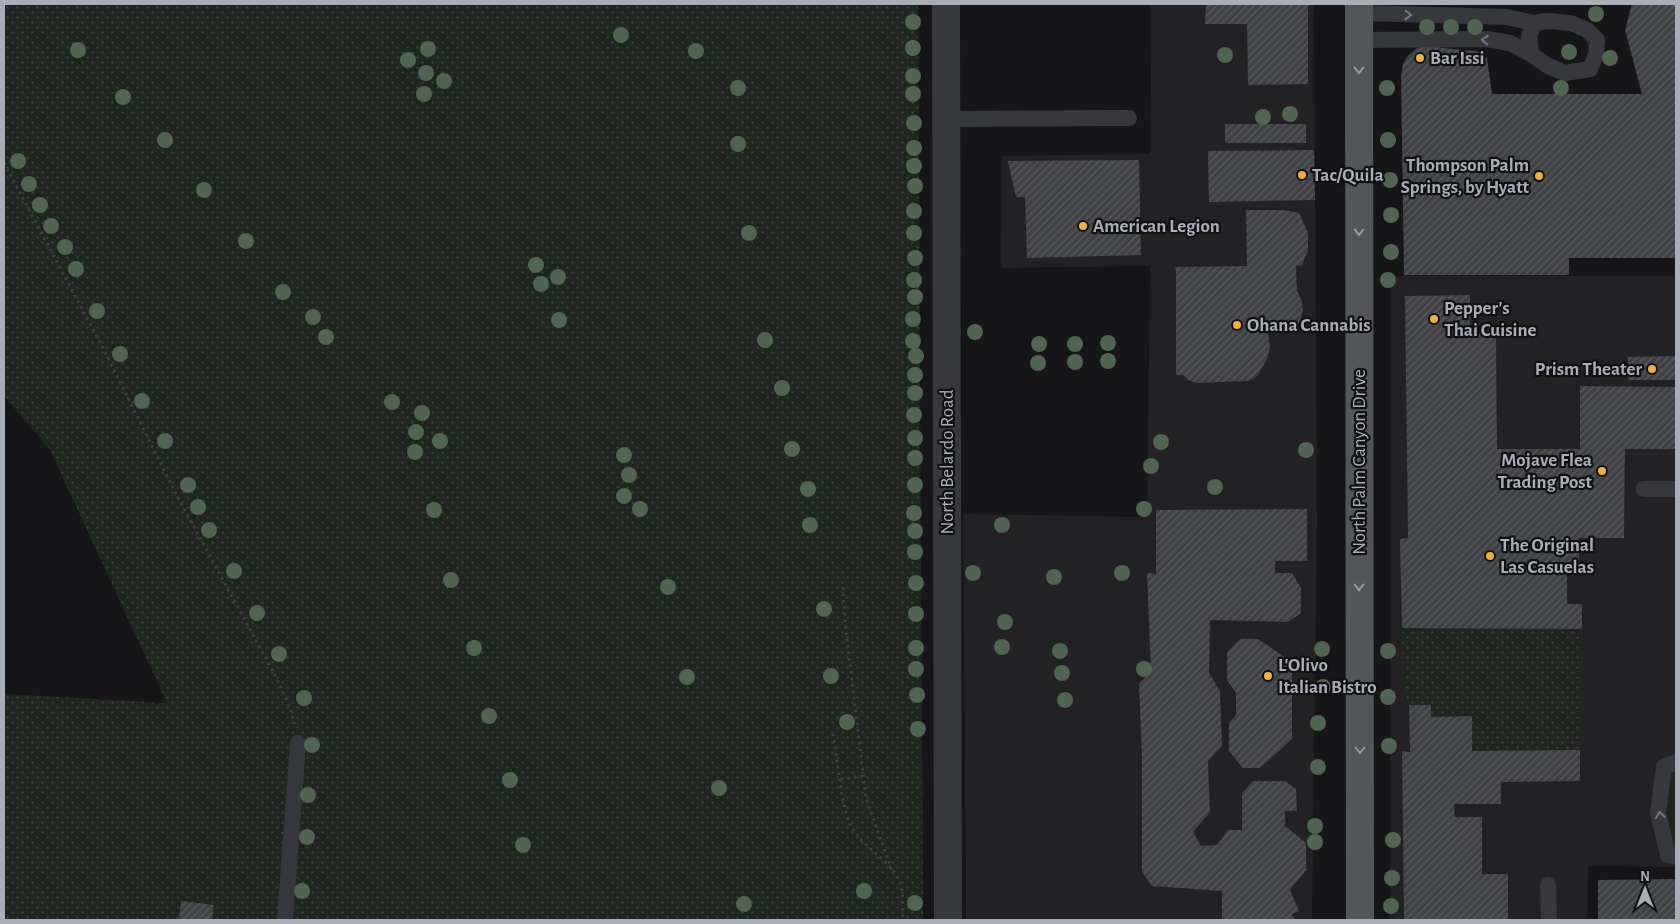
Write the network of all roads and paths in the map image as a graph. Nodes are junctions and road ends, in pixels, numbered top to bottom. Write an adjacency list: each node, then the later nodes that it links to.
1 (946, 4): 7 (street, North Belardo Road)
2 (1359, 9): 3 (lane, one-way to 3); 4 (main road, North Palm Canyon Drive)
3 (1534, 23): 5 (lane); 5 (lane)
4 (1359, 40): 5 (lane, one-way to 4); 23 (main road, North Palm Canyon Drive, one-way to 23)
5 (1531, 54)
6 (1129, 118): 7 (lane)
7 (946, 119): 22 (street, North Belardo Road)
8 (4, 163): 13 (path)
9 (1644, 489): 10 (lane)
10 (1676, 489)
11 (843, 587): 15 (path)
12 (833, 734): 16 (path)
13 (298, 744): 20 (lane)
14 (1676, 762): 17 (lane, one-way to 14)
15 (863, 776): 16 (path); 18 (path)
16 (841, 779): 18 (path)
17 (1676, 856)
18 (892, 871): 21 (path)
19 (1548, 885): 24 (lane)
20 (285, 920)
21 (903, 920)
22 (948, 920)
23 (1360, 920)
24 (1549, 920)

